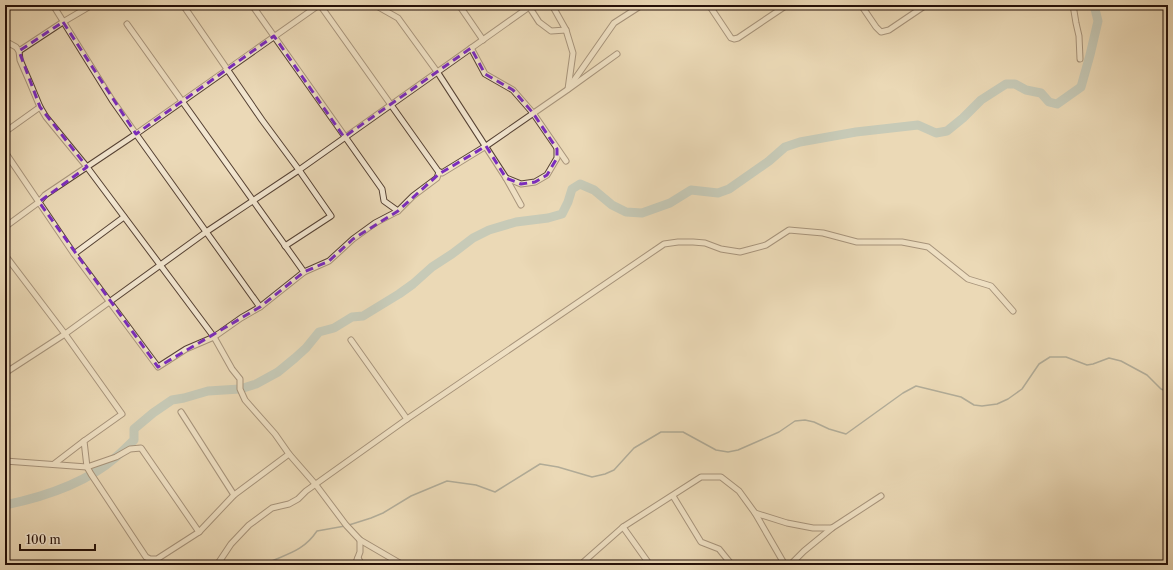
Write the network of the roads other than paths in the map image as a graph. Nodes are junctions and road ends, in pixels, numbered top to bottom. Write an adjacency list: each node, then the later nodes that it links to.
1 (53, 5): 16 (street)
2 (92, 5): 16 (street)
3 (183, 5): 26 (street)
4 (252, 5): 19 (street)
5 (319, 5): 19 (street); 30 (street)
6 (375, 5): 27 (street)
7 (552, 5): 18 (street)
8 (642, 5): 28 (street)
9 (709, 5): 10 (street)
10 (788, 5)
11 (862, 5): 12 (street)
12 (926, 5)
13 (1073, 5): 25 (street)
14 (461, 6): 20 (street)
15 (530, 6): 18 (street); 20 (street)
16 (63, 22): 23 (street); 34 (street)
17 (127, 24): 29 (street)
18 (566, 30): 28 (street)
19 (274, 36): 26 (street); 35 (street)
20 (483, 40): 22 (street)
21 (5, 41): 23 (street)
22 (471, 48): 27 (street); 32 (street)
23 (19, 51): 31 (street)
24 (617, 54): 28 (street)
25 (1080, 59)
26 (227, 69): 29 (street); 41 (street)
27 (438, 73): 30 (street); 36 (street)
28 (568, 90): 32 (street)
29 (183, 101): 34 (street); 44 (street)
30 (392, 105): 35 (street); 42 (street)
31 (40, 107): 33 (street); 40 (street)
32 (533, 113): 36 (street); 37 (street)
33 (5, 132)
34 (136, 134): 40 (street); 50 (street)
35 (344, 137): 41 (street); 47 (street)
36 (486, 146): 42 (street); 43 (street)
37 (557, 149): 39 (street); 43 (street)
38 (5, 152): 45 (street)
39 (566, 161)
40 (87, 167): 45 (street); 48 (street)
41 (299, 170): 44 (street); 51 (street)
42 (440, 172): 47 (street)
43 (506, 178): 46 (street)
44 (254, 201): 50 (street); 51 (street)
45 (39, 202): 49 (street); 52 (street)
46 (521, 204)
47 (398, 211): 55 (street)
48 (124, 217): 52 (street); 54 (street)
49 (5, 227)
50 (206, 232): 54 (street); 57 (street)
51 (285, 246): 55 (street)
52 (74, 254): 56 (street)
53 (5, 255): 59 (street)
54 (161, 265): 56 (street); 60 (street)
55 (304, 272): 57 (street)
56 (111, 302): 59 (street); 60 (street)
57 (260, 307): 60 (street)
58 (1013, 311): 64 (street)
59 (65, 334): 62 (street); 65 (street)
60 (214, 337): 66 (street)
61 (351, 340): 64 (street)
62 (5, 373)
63 (181, 412): 71 (street)
64 (407, 419): 70 (street)
65 (84, 441): 68 (street); 69 (street)
66 (289, 454): 70 (street); 71 (street)
67 (5, 461): 68 (street)
68 (54, 464): 69 (street)
69 (87, 467): 77 (street); 77 (street)
70 (316, 485): 78 (street); 80 (street)
71 (234, 496): 77 (street)
72 (673, 496): 74 (street); 75 (street); 86 (street)
73 (881, 496): 76 (street)
74 (755, 513): 76 (street); 87 (street)
75 (623, 527): 84 (street); 85 (street)
76 (832, 528): 88 (street)
77 (199, 532)
78 (360, 540): 79 (street); 83 (street)
79 (358, 558): 81 (street); 82 (street)
80 (217, 565)
81 (355, 565)
82 (362, 565)
83 (402, 565)
84 (580, 565)
85 (650, 565)
86 (732, 565)
87 (785, 565)
88 (790, 565)

